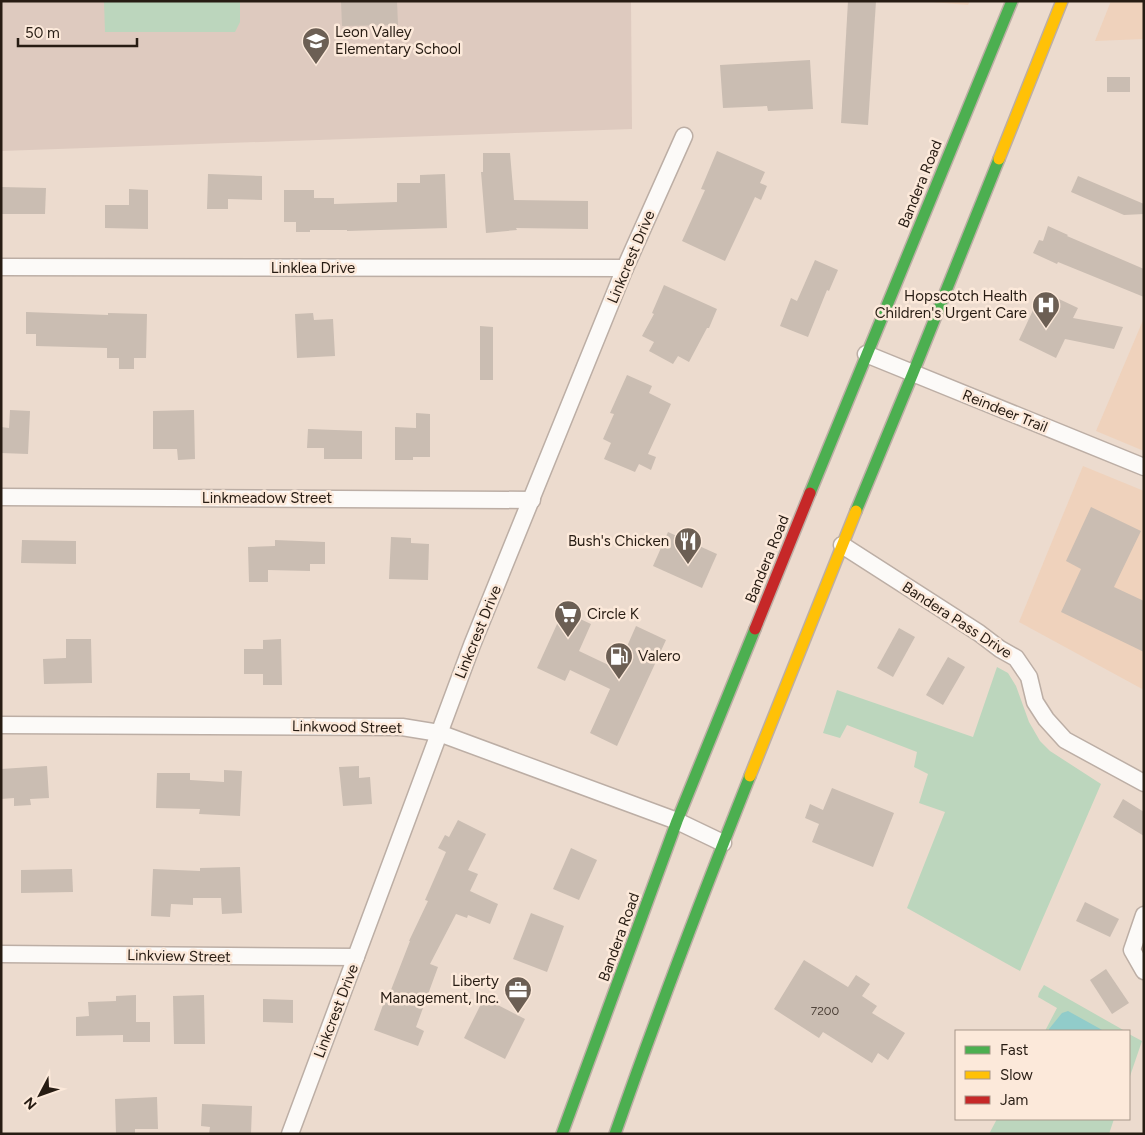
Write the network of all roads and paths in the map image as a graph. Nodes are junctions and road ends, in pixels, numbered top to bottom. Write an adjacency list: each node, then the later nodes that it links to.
1 (1012, 1): 6 (main road, Bandera Road)
2 (1062, 1): 7 (main road)
3 (684, 136): 5 (street, Linkcrest Drive)
4 (1, 267): 5 (street, Linklea Drive)
5 (625, 268): 10 (street, Linkcrest Drive)
6 (866, 354): 7 (street, Reindeer Trail); 15 (main road, Bandera Road)
7 (913, 373): 8 (street, Reindeer Trail); 11 (main road)
8 (1144, 467)
9 (1, 497): 10 (street, Linkmeadow Street)
10 (532, 500): 13 (street, Linkcrest Drive)
11 (842, 545): 14 (street, Bandera Pass Drive); 16 (main road)
12 (1, 725): 13 (street, Linkwood Street)
13 (439, 733): 15 (street, Linkwood Street); 19 (street, Linkcrest Drive)
14 (1144, 783)
15 (677, 821): 16 (street, Linkwood Street); 22 (main road, Bandera Road)
16 (723, 843): 23 (main road)
17 (1144, 915): 20 (street)
18 (1, 954): 19 (street, Linkview Street)
19 (356, 957): 21 (street, Linkcrest Drive)
20 (1144, 970)
21 (290, 1134)
22 (562, 1134)
23 (615, 1134)

